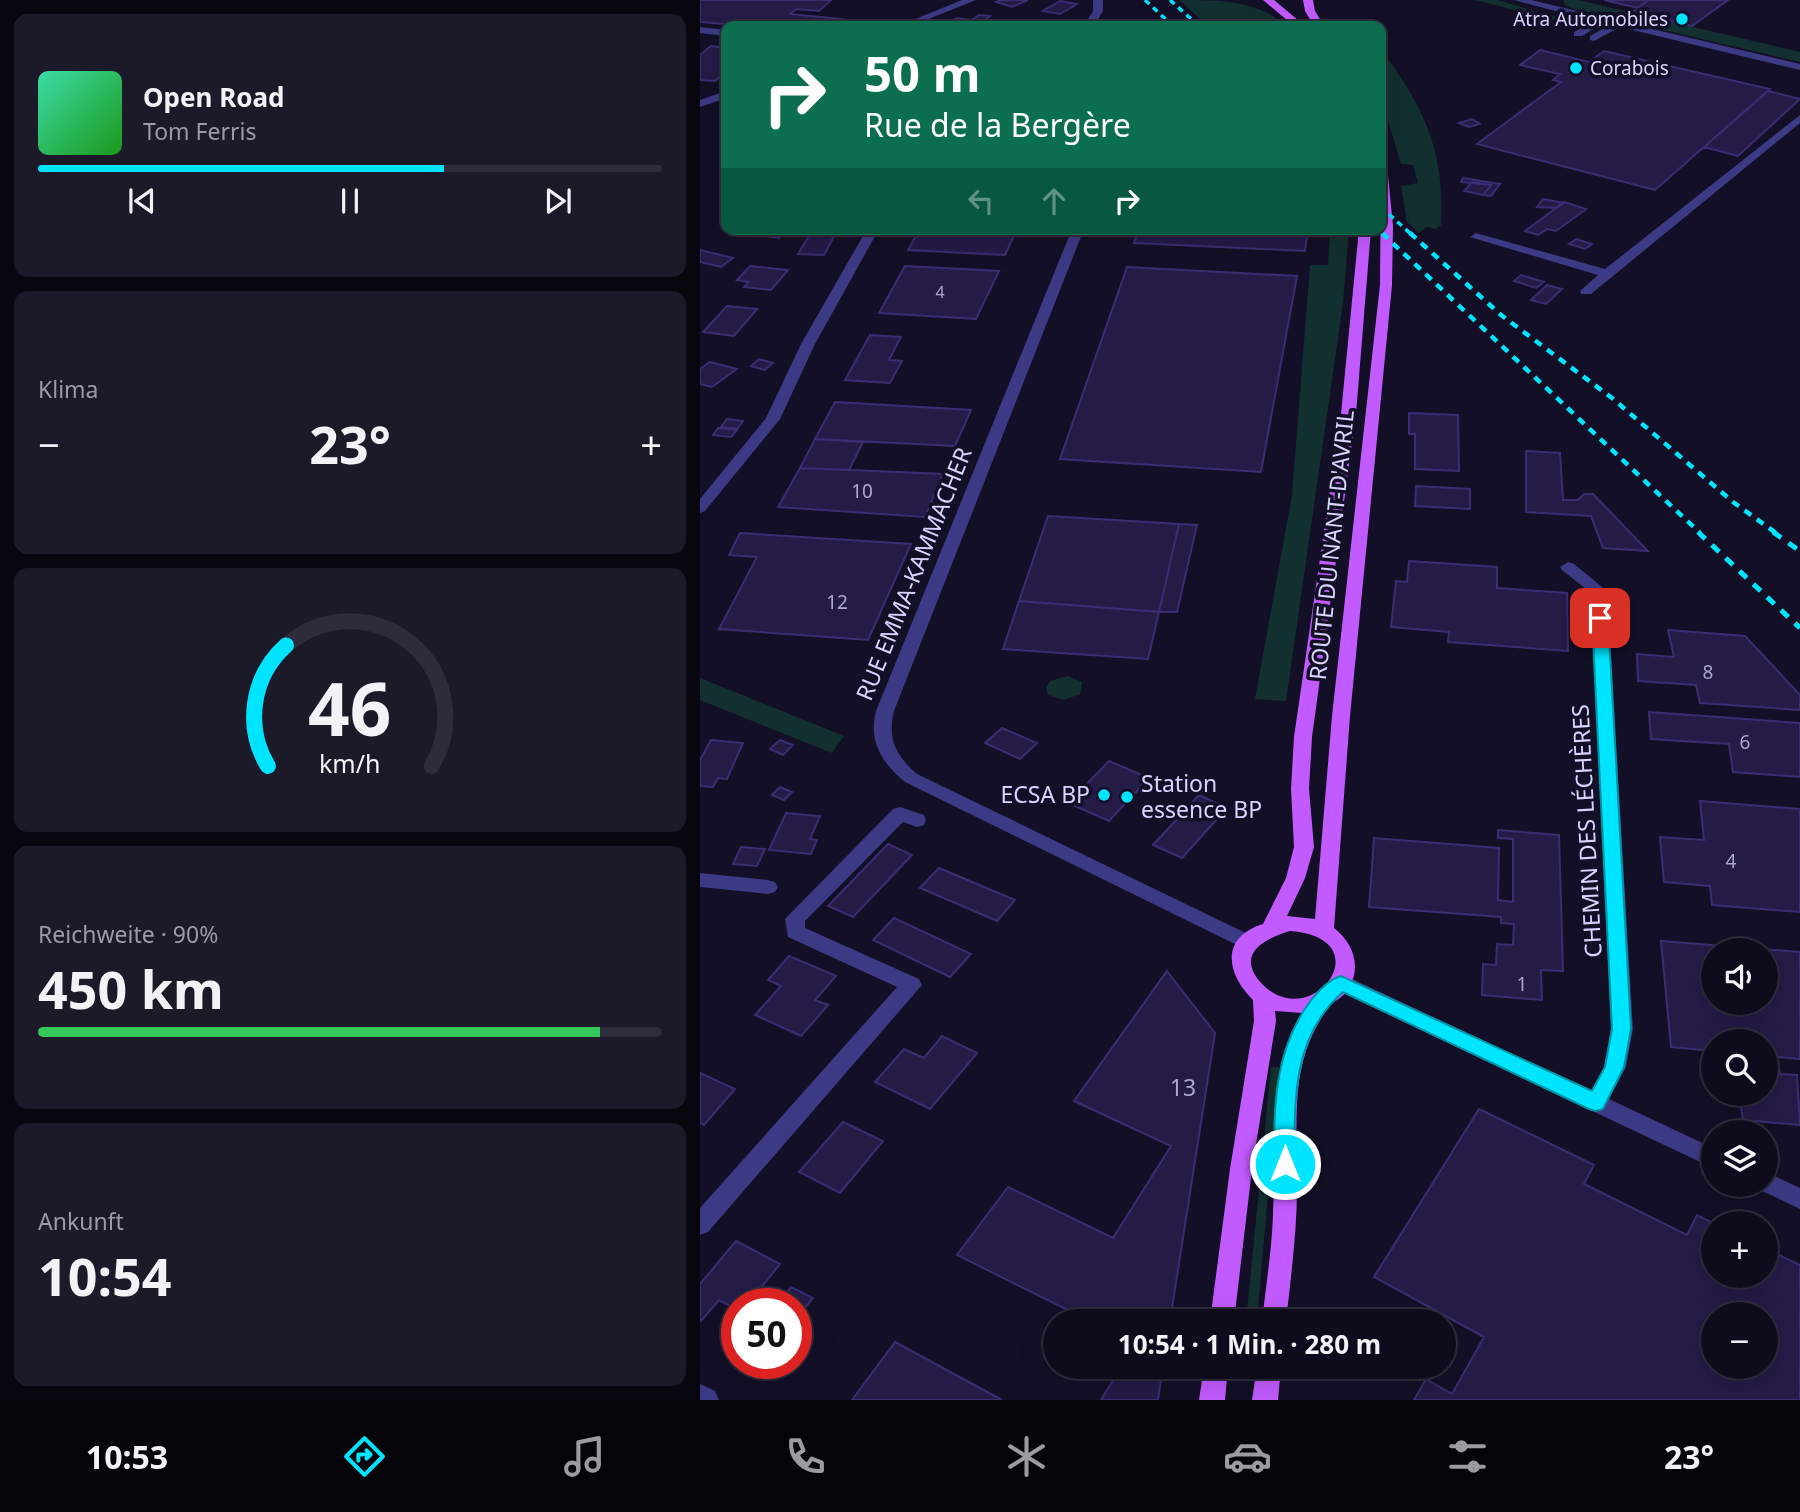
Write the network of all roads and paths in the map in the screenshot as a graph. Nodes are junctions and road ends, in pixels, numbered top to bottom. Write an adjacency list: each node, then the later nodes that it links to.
1 (971, 0): 6 (street)
2 (1098, 0): 7 (street)
3 (1268, 0): 8 (main road)
4 (1308, 0): 9 (main road)
5 (1528, 1): 10 (street)
6 (916, 21)
7 (1092, 21)
8 (1294, 21)
9 (1316, 21)
10 (1600, 21): 11 (street); 14 (street)
11 (1617, 25): 15 (street); 16 (street)
12 (700, 30): 13 (street)
13 (721, 32)
14 (1578, 34)
15 (1594, 38)
16 (1800, 67)
17 (721, 96): 18 (street)
18 (700, 104)
19 (1800, 118): 25 (street)
20 (1386, 216): 33 (main road, ROUTE DU NANT-D'AVRIL)
21 (870, 235): 27 (street)
22 (1076, 235): 34 (street, RUE EMMA-KAMMACHER)
23 (1365, 235): 32 (main road, ROUTE DU NANT-D'AVRIL)
24 (1476, 237): 25 (street)
25 (1606, 273): 26 (street)
26 (1586, 290)
27 (700, 508)
28 (1568, 566): 38 (street, CHEMIN DES LÉCHÈRES)
29 (917, 820): 42 (street)
30 (700, 880): 31 (street)
31 (768, 887)
32 (1272, 926): 33 (main road); 34 (main road)
33 (1324, 931): 35 (main road)
34 (1247, 942): 36 (main road)
35 (1341, 983): 37 (main road); 38 (street)
36 (1264, 998): 37 (main road); 43 (main road)
37 (1322, 1000): 44 (main road)
38 (1596, 1103): 39 (street)
39 (1701, 1152)
40 (1778, 1188): 41 (street)
41 (1800, 1199)
42 (700, 1225)
43 (1224, 1309)
44 (1275, 1309)
45 (1215, 1379): 49 (main road)
46 (1268, 1379): 50 (main road)
47 (700, 1396): 48 (street)
48 (706, 1400)
49 (1212, 1400)
50 (1265, 1400)

